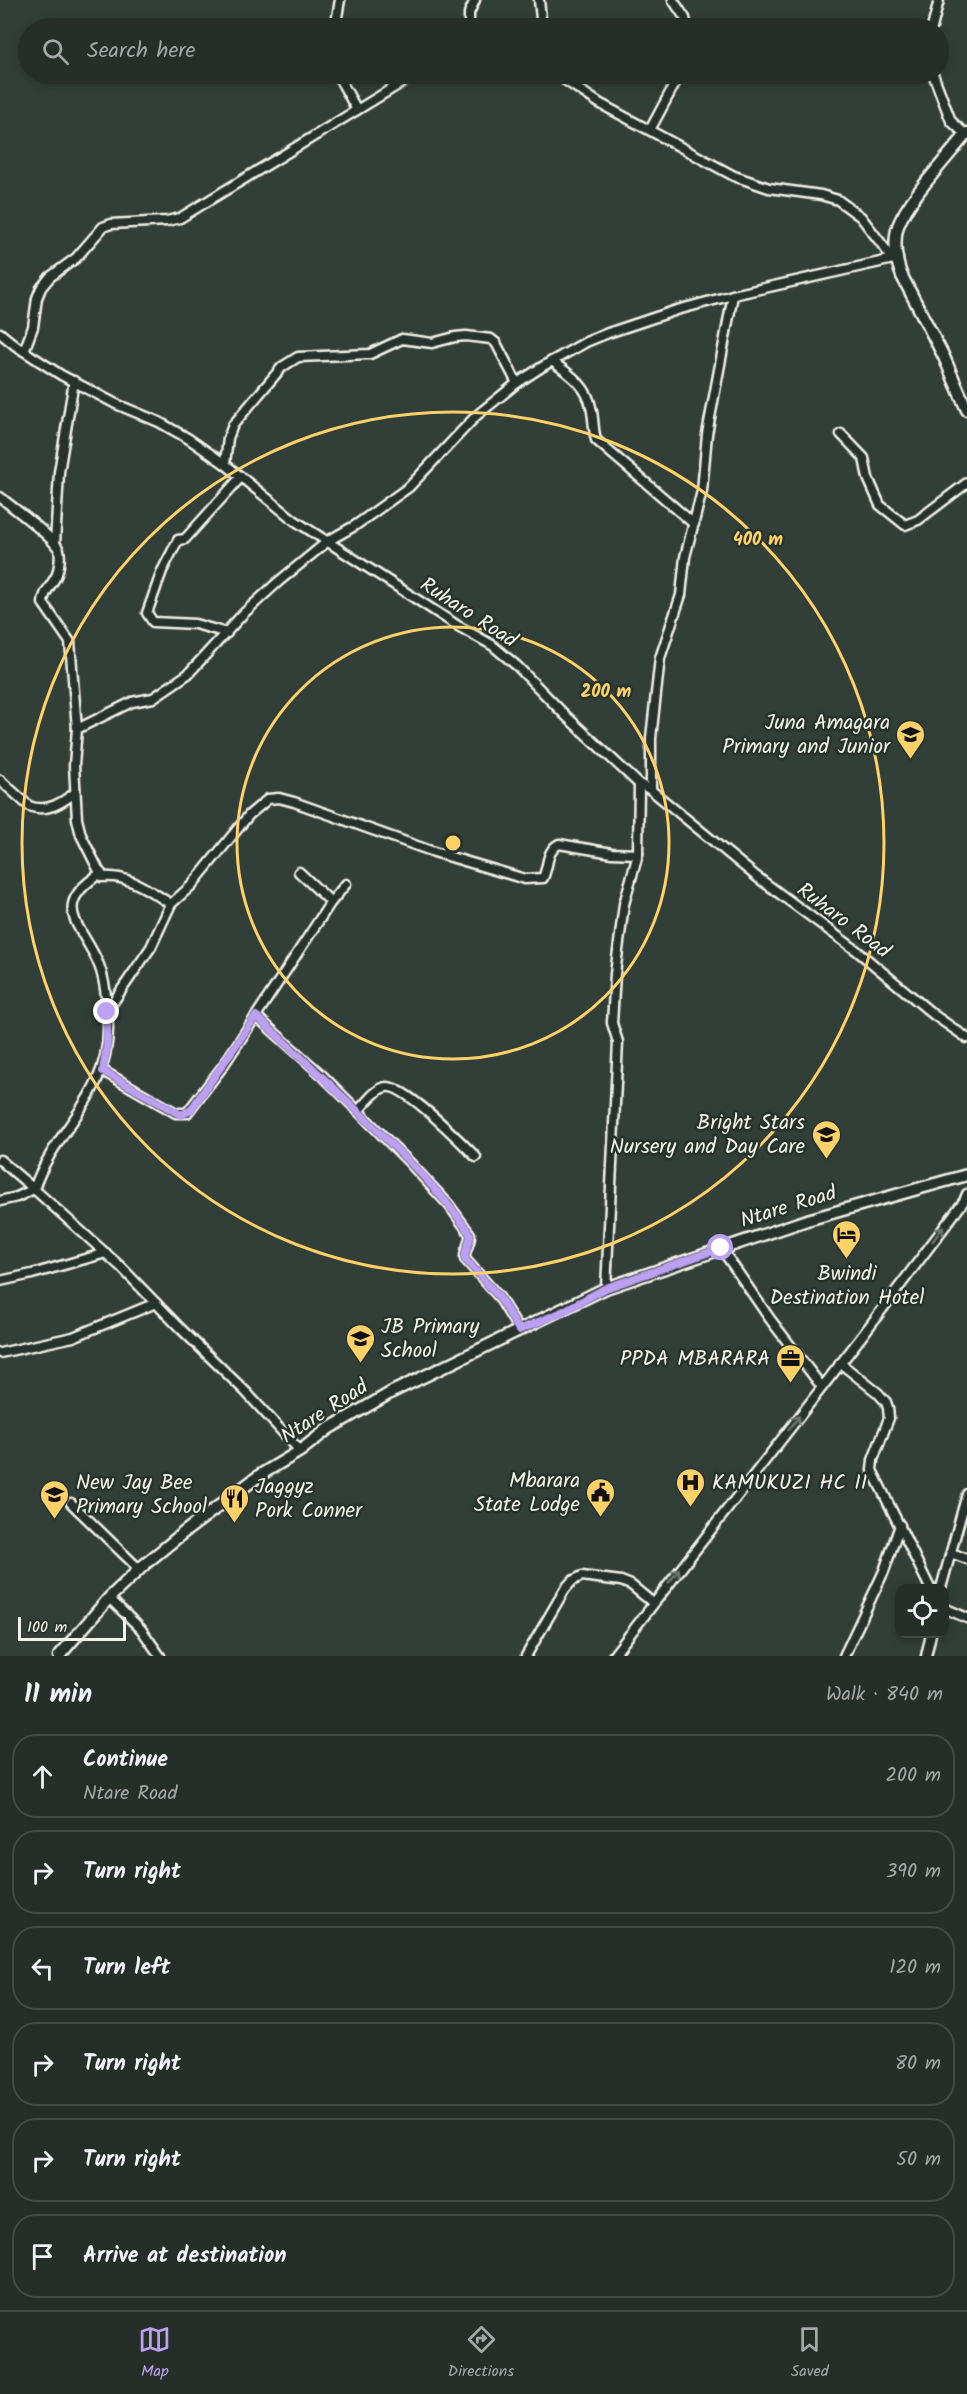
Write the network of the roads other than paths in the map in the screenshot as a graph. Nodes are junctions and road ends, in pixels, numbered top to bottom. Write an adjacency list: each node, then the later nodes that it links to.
1 (340, 0): 6 (street)
2 (475, 0): 7 (street)
3 (539, 0): 8 (street)
4 (673, 0): 9 (street)
5 (939, 0): 10 (street)
6 (337, 18)
7 (469, 18)
8 (541, 18)
9 (685, 18)
10 (934, 18)
11 (342, 84): 16 (street)
12 (400, 84): 16 (street)
13 (569, 84): 17 (street)
14 (675, 84): 17 (street)
15 (937, 84): 18 (street)
16 (357, 111): 22 (street)
17 (650, 130): 19 (street)
18 (966, 134): 19 (main road)
19 (895, 258): 20 (street); 26 (main road)
20 (733, 295): 23 (street); 32 (street)
21 (0, 333): 22 (street, Ruharo Road)
22 (24, 351): 24 (street, Ruharo Road)
23 (552, 361): 25 (street); 32 (street)
24 (74, 381): 28 (street, Ruharo Road); 34 (street)
25 (517, 383): 28 (street); 33 (street)
26 (967, 410)
27 (841, 434): 30 (street)
28 (225, 464): 29 (street, Ruharo Road)
29 (241, 477): 33 (street, Ruharo Road); 35 (street)
30 (967, 483)
31 (0, 497): 34 (street)
32 (694, 524): 39 (street)
33 (327, 541): 35 (street); 38 (street, Ruharo Road)
34 (55, 544): 36 (street)
35 (227, 633): 36 (street)
36 (77, 729): 40 (street)
37 (0, 780): 40 (street)
38 (639, 784): 39 (street, Ruharo Road); 41 (street)
39 (651, 790): 49 (street, Ruharo Road)
40 (75, 793): 43 (street)
41 (638, 854): 46 (street); 61 (street)
42 (299, 872): 45 (street)
43 (101, 873): 46 (street); 47 (street)
44 (346, 884): 45 (street)
45 (331, 902): 48 (street)
46 (171, 904): 47 (street)
47 (107, 1012): 50 (street)
48 (256, 1016): 50 (street); 51 (street)
49 (967, 1038)
50 (103, 1071): 55 (street)
51 (358, 1111): 52 (street); 63 (street)
52 (476, 1157)
53 (0, 1160): 55 (street)
54 (967, 1174): 58 (main road, Ntare Road)
55 (34, 1190): 57 (street); 59 (street)
56 (967, 1194): 65 (street, one-way to 56)
57 (0, 1201)
58 (721, 1248): 61 (main road, Ntare Road); 66 (street)
59 (106, 1253): 60 (street); 62 (street)
60 (0, 1281)
61 (606, 1288): 63 (main road, Ntare Road)
62 (156, 1303): 64 (street); 67 (street)
63 (519, 1330): 67 (main road, Ntare Road)
64 (0, 1353)
65 (840, 1363): 66 (street); 70 (street)
66 (822, 1387): 77 (street, one-way to 66)
67 (300, 1451): 73 (main road, Ntare Road)
68 (967, 1494): 71 (street)
69 (71, 1503): 73 (street)
70 (900, 1525): 74 (street); 85 (street)
71 (951, 1553): 72 (street); 75 (street)
72 (967, 1559)
73 (139, 1569): 76 (main road, Ntare Road)
74 (928, 1584)
75 (942, 1584)
76 (110, 1598): 81 (main road, Ntare Road); 82 (street)
77 (653, 1603): 83 (street); 84 (street)
78 (949, 1610): 79 (street)
79 (967, 1618)
80 (930, 1638): 86 (street)
81 (59, 1656)
82 (160, 1656)
83 (526, 1656)
84 (613, 1656)
85 (844, 1656)
86 (926, 1656)

